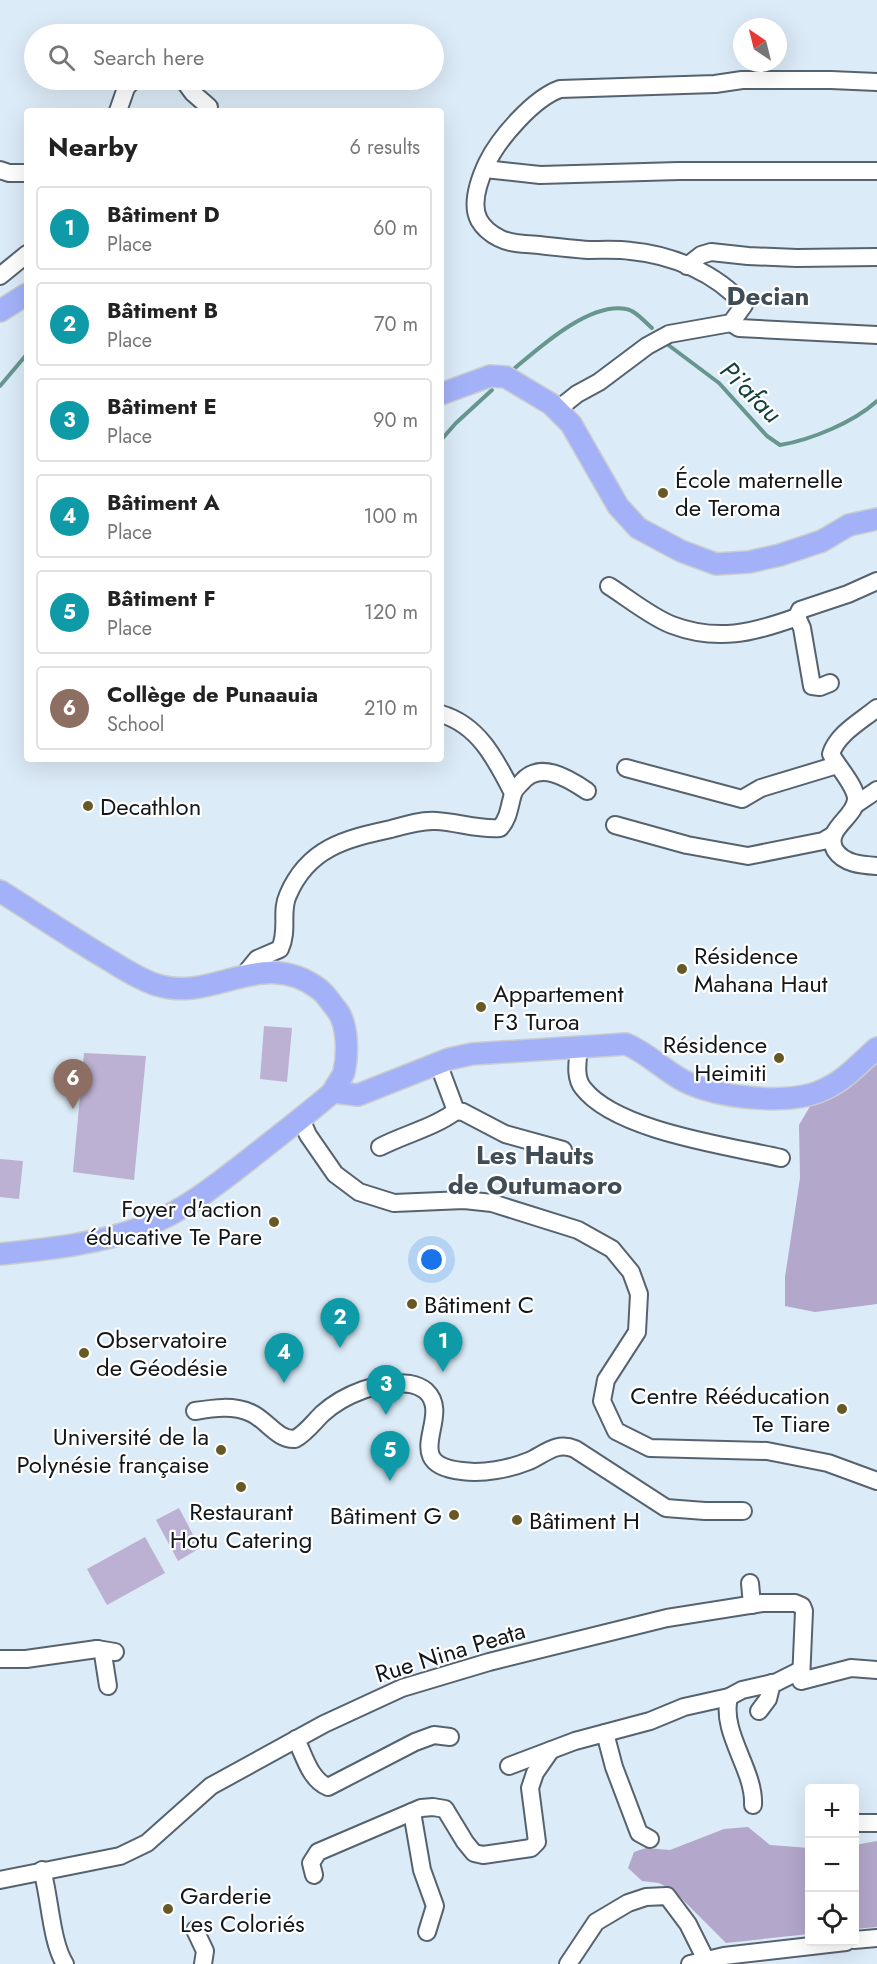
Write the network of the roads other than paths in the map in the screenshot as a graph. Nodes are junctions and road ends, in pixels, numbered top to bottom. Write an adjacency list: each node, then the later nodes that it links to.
1 (877, 82): 6 (street)
2 (125, 90): 5 (street)
3 (191, 90): 4 (street)
4 (209, 107)
5 (119, 108)
6 (484, 169): 8 (street); 12 (street)
7 (0, 170): 9 (street)
8 (877, 171)
9 (24, 173)
10 (24, 256): 13 (street)
11 (877, 257): 12 (street)
12 (687, 266): 16 (street)
13 (0, 276)
14 (24, 296): 15 (main road)
15 (0, 311)
16 (731, 323): 17 (street); 19 (street)
17 (877, 335)
18 (444, 393): 19 (main road)
19 (557, 410): 20 (main road)
20 (877, 519)
21 (877, 581): 23 (street)
22 (609, 586): 23 (street)
23 (797, 616): 24 (street)
24 (830, 683)
25 (877, 708): 27 (street)
26 (444, 715): 31 (street)
27 (837, 765): 28 (street); 32 (street)
28 (626, 768)
29 (877, 790): 32 (street)
30 (587, 792): 31 (street)
31 (513, 793): 37 (street)
32 (855, 805): 34 (street)
33 (615, 825): 34 (street)
34 (833, 835): 35 (street)
35 (877, 866)
36 (0, 891): 37 (main road)
37 (244, 975): 41 (main road)
38 (579, 1047): 39 (main road); 40 (main road); 46 (street)
39 (877, 1048)
40 (438, 1063): 41 (main road); 42 (street)
41 (333, 1092): 43 (main road)
42 (456, 1112): 44 (street); 45 (street)
43 (302, 1119): 47 (main road); 49 (street)
44 (380, 1147)
45 (563, 1150)
46 (781, 1158)
47 (0, 1254)
48 (195, 1410): 50 (street)
49 (877, 1481)
50 (743, 1511)
51 (750, 1583): 52 (street)
52 (752, 1605): 56 (street, Rue Nina Peata); 64 (street, Rue Nina Peata)
53 (97, 1648): 54 (street); 55 (street); 59 (street)
54 (115, 1652)
55 (0, 1659)
56 (801, 1670): 57 (street); 58 (street)
57 (877, 1670)
58 (772, 1683): 60 (street); 61 (street)
59 (108, 1686)
60 (729, 1696): 62 (street); 67 (street)
61 (759, 1711)
62 (605, 1733): 65 (street); 71 (street)
63 (450, 1737): 64 (street)
64 (296, 1739): 72 (street, Rue Nina Peata)
65 (551, 1750): 66 (street); 68 (street)
66 (509, 1766)
67 (753, 1805)
68 (412, 1812): 73 (street); 76 (street)
69 (877, 1822): 70 (street)
70 (859, 1823)
71 (650, 1839)
72 (42, 1870): 74 (street, Rue Nina Peata); 81 (street)
73 (314, 1875)
74 (0, 1880)
75 (195, 1930): 82 (street)
76 (427, 1932)
77 (877, 1938): 78 (street)
78 (859, 1940)
79 (805, 1946): 80 (street)
80 (698, 1962): 83 (street)
81 (65, 1964)
82 (203, 1964)
83 (568, 1964)

